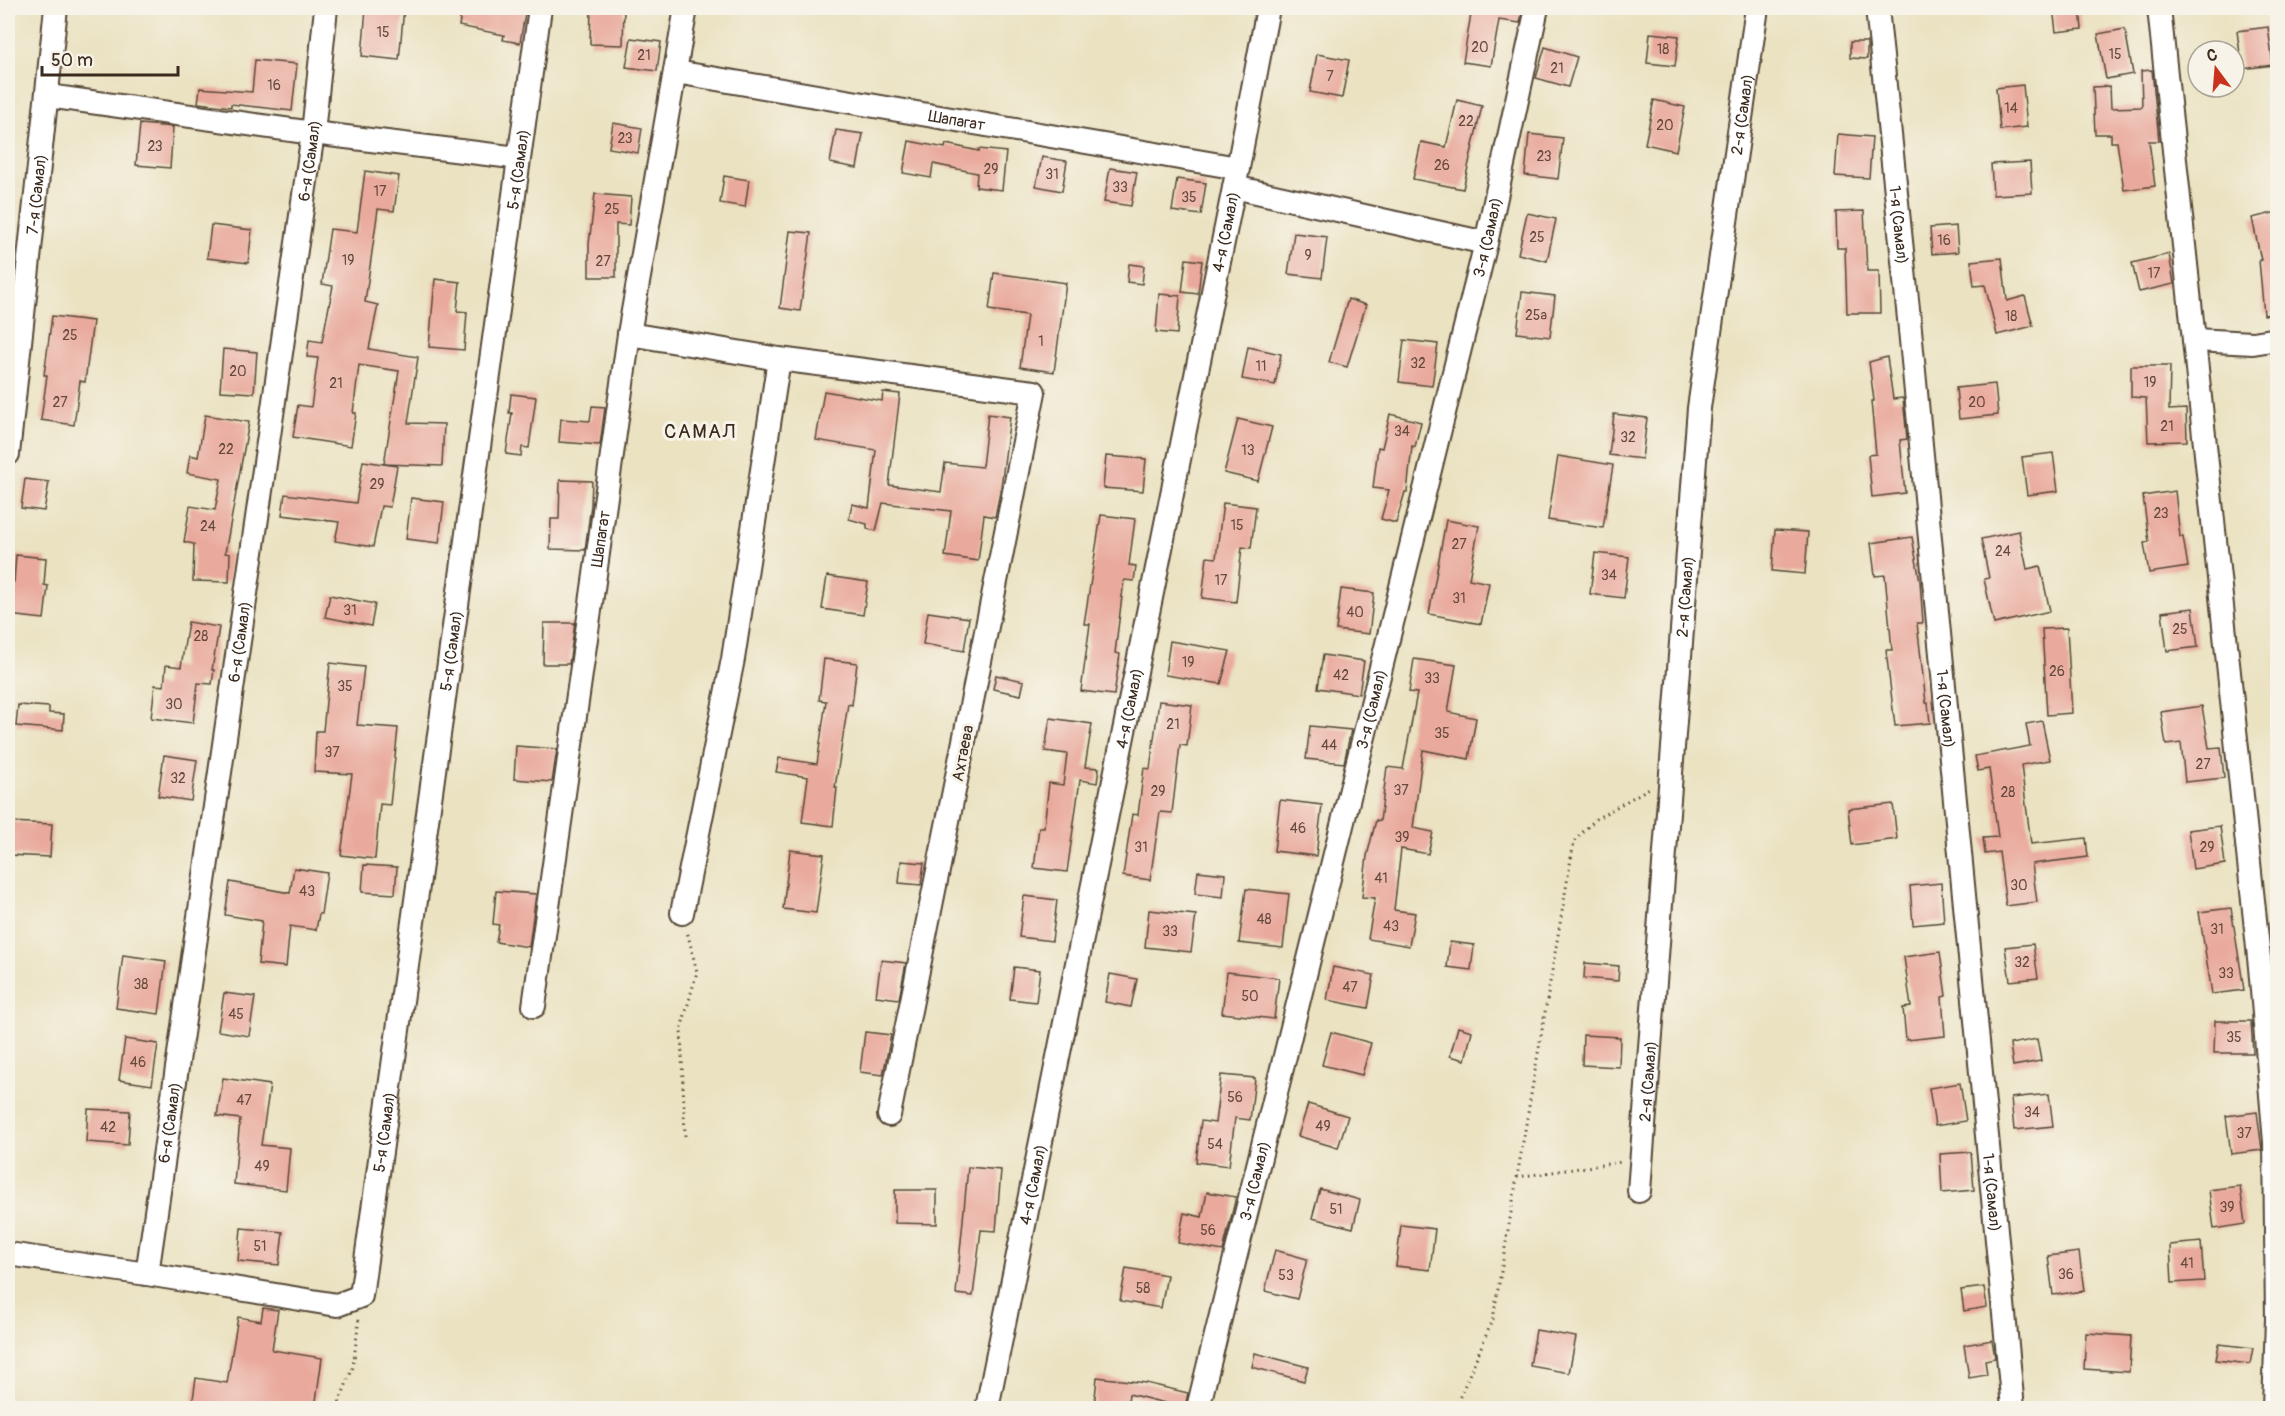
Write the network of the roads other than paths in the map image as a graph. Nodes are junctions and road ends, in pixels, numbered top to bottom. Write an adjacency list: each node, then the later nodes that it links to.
1 (56, 8): 11 (street, 7-я (Самал))
2 (326, 8): 12 (street, 6-я (Самал))
3 (540, 8): 13 (street, 5-я (Самал))
4 (686, 8): 10 (street, Шапагат)
5 (1268, 8): 14 (street, 4-я (Самал))
6 (1537, 8): 15 (street, 3-я (Самал))
7 (1757, 8): 25 (street, 2-я (Самал))
8 (1877, 8): 30 (street, 1-я (Самал))
9 (2159, 8): 18 (street)
10 (676, 72): 14 (street, Шапагат); 16 (street, Шапагат)
11 (48, 96): 12 (street); 20 (street, 7-я (Самал))
12 (313, 133): 13 (street); 27 (street, 6-я (Самал))
13 (519, 158): 27 (street, 5-я (Самал))
14 (1236, 178): 15 (street, Шапагат); 28 (street, 4-я (Самал))
15 (1486, 243): 29 (street, 3-я (Самал))
16 (629, 334): 19 (street); 23 (street, Шапагат)
17 (2277, 339): 18 (street)
18 (2194, 340): 22 (street)
19 (779, 359): 21 (street); 24 (street, Ахтаева)
20 (8, 454)
21 (682, 913)
22 (2269, 965): 31 (street)
23 (534, 1006)
24 (889, 1115)
25 (1639, 1191)
26 (8, 1254): 27 (street)
27 (147, 1274)
28 (987, 1408)
29 (1198, 1408)
30 (2013, 1408)
31 (2274, 1408)

